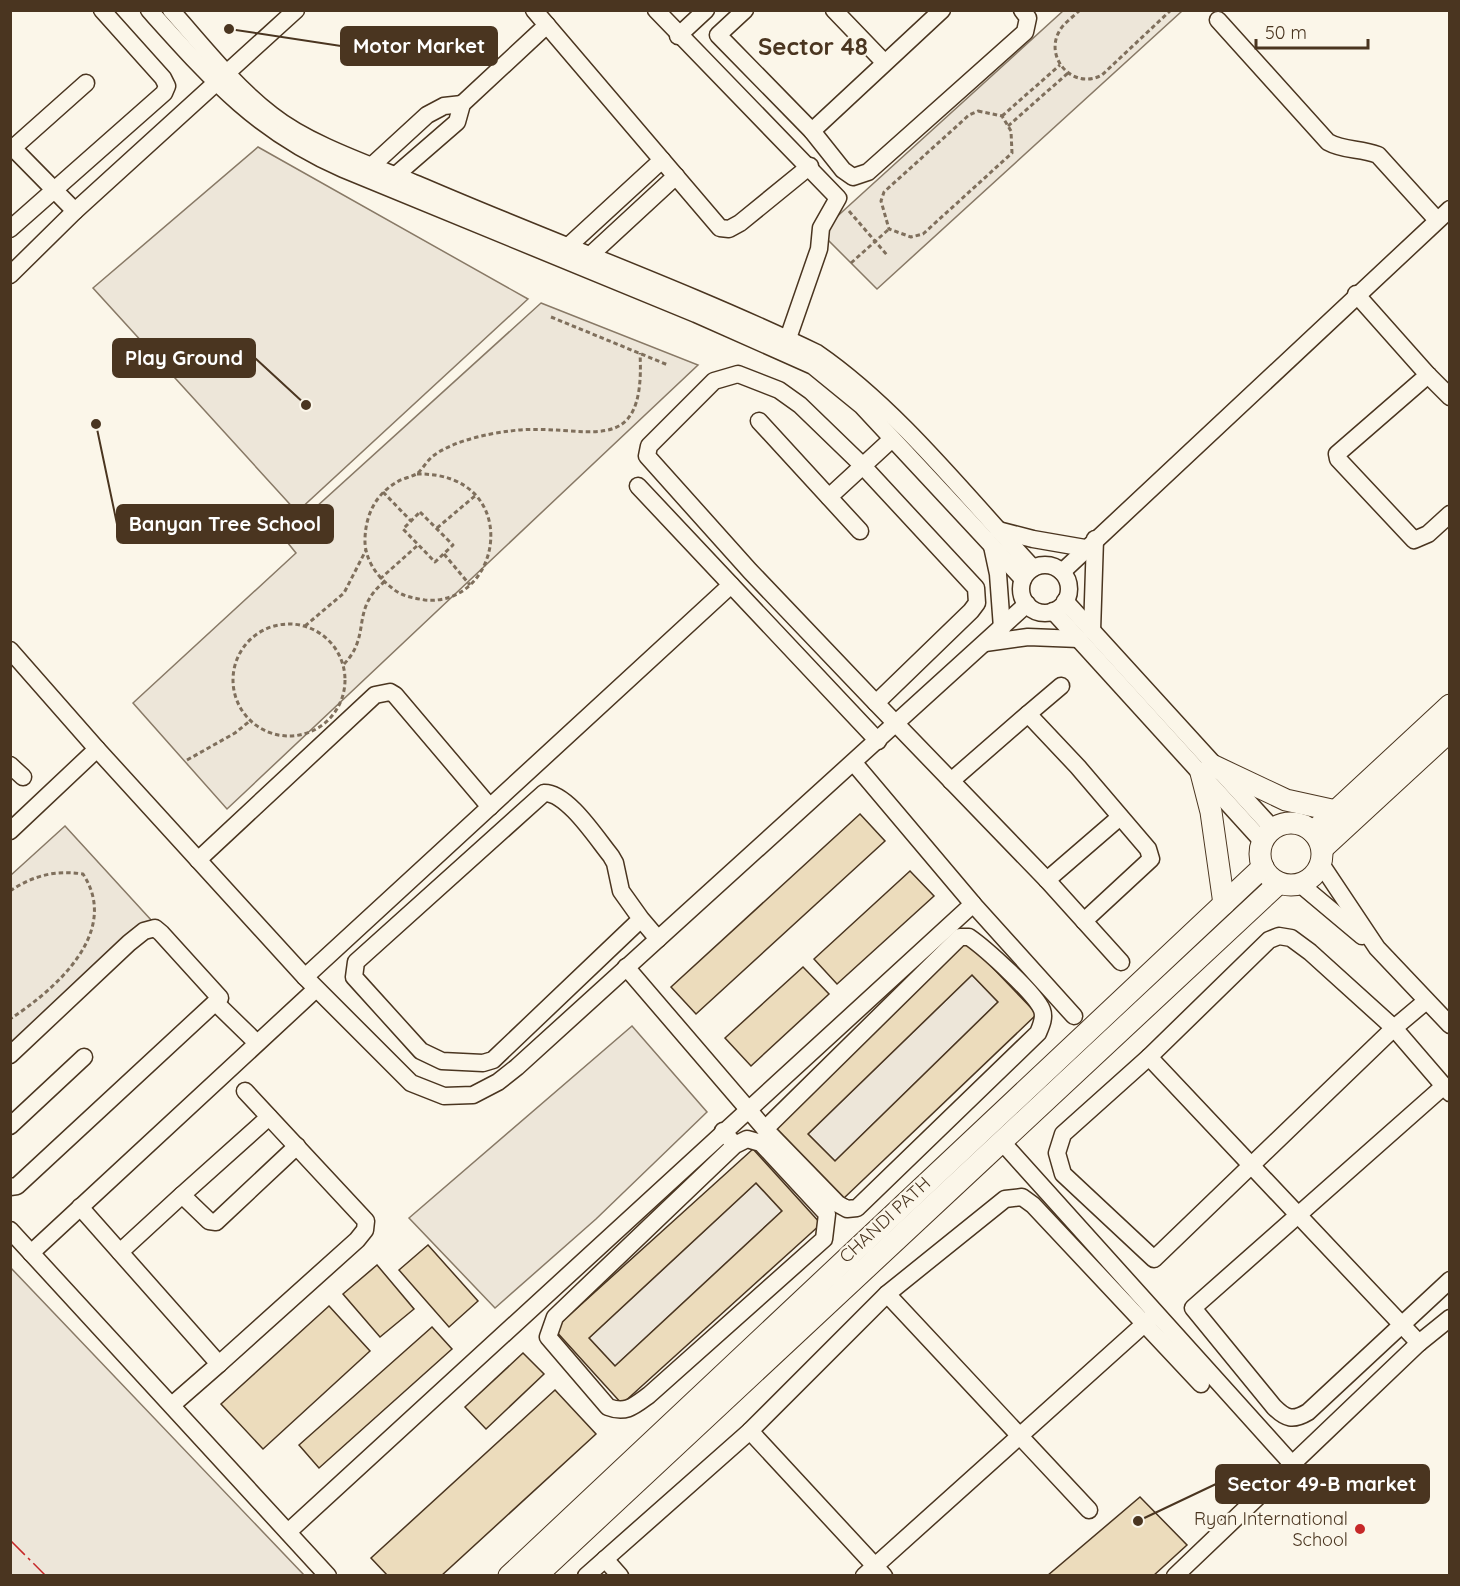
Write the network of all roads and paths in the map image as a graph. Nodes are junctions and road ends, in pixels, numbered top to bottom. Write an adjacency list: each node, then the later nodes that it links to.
1 (102, 10): 32 (street)
2 (149, 10): 20 (street)
3 (171, 10): 20 (street)
4 (296, 10): 20 (street)
5 (534, 10): 15 (street)
6 (656, 10): 16 (street)
7 (706, 10): 16 (street)
8 (745, 10): 25 (street)
9 (834, 10): 17 (street)
10 (942, 10): 17 (street)
11 (1022, 10): 25 (street)
12 (1080, 10): 18 (path)
13 (1171, 10): 19 (path)
14 (1218, 20): 35 (street)
15 (547, 25): 22 (street); 27 (street)
16 (678, 36): 28 (street)
17 (884, 62): 25 (street)
18 (1060, 65): 19 (path); 23 (path)
19 (1068, 74): 24 (path)
20 (222, 80): 29 (street); 34 (street)
21 (86, 83): 26 (street)
22 (462, 104): 29 (street); 31 (street)
23 (1002, 116): 24 (path); 37 (path)
24 (1008, 126): 37 (path)
25 (812, 131)
26 (12, 149): 32 (street)
27 (662, 160): 30 (street); 39 (street)
28 (810, 166): 30 (street); 33 (street)
29 (367, 170): 31 (street)
30 (676, 176): 41 (street)
31 (390, 180): 39 (street)
32 (53, 191): 34 (street); 36 (street)
33 (838, 198): 38 (path); 46 (street)
34 (75, 211): 43 (street)
35 (1443, 214): 44 (street)
36 (10, 229)
37 (890, 229): 38 (path)
38 (875, 241): 40 (path); 42 (path)
39 (563, 251): 41 (street)
40 (887, 255)
41 (585, 260): 46 (street)
42 (851, 263)
43 (10, 275)
44 (1356, 294): 49 (street); 64 (street)
45 (551, 317): 47 (path)
46 (786, 346): 52 (street); 62 (street)
47 (640, 353): 48 (path); 54 (path)
48 (668, 365)
49 (1428, 375): 50 (street); 59 (street)
50 (1449, 397)
51 (759, 421): 58 (street)
52 (892, 439): 53 (street); 66 (street)
53 (862, 465): 58 (street); 84 (street); 84 (street)
54 (417, 474): 56 (path); 57 (path)
55 (638, 486): 74 (street)
56 (383, 491): 60 (path); 67 (path)
57 (476, 495): 61 (path); 73 (path)
58 (829, 497): 63 (street)
59 (1449, 514)
60 (411, 521): 61 (path); 65 (path)
61 (437, 528): 68 (path)
62 (998, 530): 64 (street); 70 (street)
63 (860, 531)
64 (1090, 544): 69 (street); 79 (street)
65 (418, 545): 68 (path); 71 (path)
66 (992, 546): 70 (street); 78 (street)
67 (366, 550): 71 (path); 77 (path)
68 (444, 554): 73 (path)
69 (1062, 572): 70 (street); 76 (street)
70 (1028, 574): 75 (street)
71 (380, 579): 72 (path)
72 (384, 582): 73 (path); 82 (path)
73 (470, 585)
74 (730, 585): 90 (street); 96 (street)
75 (1027, 604): 76 (street); 78 (street)
76 (1059, 606): 79 (street)
77 (305, 626): 82 (path); 87 (path)
78 (1002, 628): 80 (street)
79 (1085, 635): 80 (street); 94 (street)
80 (985, 643): 88 (street)
81 (10, 650): 91 (street)
82 (344, 664): 87 (path)
83 (1061, 686): 86 (street)
84 (876, 704): 88 (street)
85 (1449, 705): 97 (main road)
86 (1028, 714): 95 (street); 98 (street)
87 (251, 720): 92 (path)
88 (896, 723): 90 (street); 95 (street)
89 (1449, 731): 101 (main road)
90 (878, 741): 93 (street)
91 (97, 749): 99 (street); 102 (street)
92 (187, 760)
93 (854, 763): 108 (street); 112 (street)
94 (1201, 763): 97 (main road); 100 (street); 109 (main road)
95 (951, 781): 104 (street)
96 (489, 807): 102 (street); 114 (street)
97 (1336, 811): 101 (main road)
98 (1120, 817): 104 (street); 111 (street)
99 (10, 831)
100 (1268, 835): 101 (main road); 103 (main road)
101 (1319, 848): 106 (main road); 113 (street)
102 (198, 861): 118 (street)
103 (1263, 867): 105 (main road); 109 (main road, CHANDI PATH)
104 (1047, 880): 111 (street)
105 (1279, 883): 106 (main road); 136 (main road, CHANDI PATH)
106 (1300, 884): 113 (street)
107 (10, 891): 122 (path)
108 (973, 904): 121 (street); 131 (street)
109 (1224, 904): 166 (main road, CHANDI PATH)
110 (641, 919): 112 (street); 117 (street); 117 (street)
111 (1084, 921): 115 (street)
112 (658, 939): 116 (street)
113 (1377, 948): 119 (street)
114 (333, 950): 117 (street); 118 (street)
115 (1121, 962)
116 (626, 967): 118 (street); 131 (street)
117 (353, 970)
118 (311, 983): 125 (street)
119 (1425, 1002): 123 (street); 124 (street)
120 (217, 1004): 125 (street); 126 (street); 140 (street)
121 (1074, 1016)
122 (10, 1019)
123 (1449, 1025)
124 (1394, 1028): 128 (street); 129 (street); 139 (street)
125 (257, 1043): 142 (street)
126 (10, 1055)
127 (84, 1057): 133 (street)
128 (1149, 1057): 139 (street); 139 (street)
129 (1446, 1090): 143 (street)
130 (245, 1091): 132 (street)
131 (748, 1109): 134 (street); 135 (street)
132 (269, 1117): 138 (street); 141 (street)
133 (10, 1126)
134 (765, 1129): 134 (street)
135 (723, 1131): 137 (street); 149 (street)
136 (1002, 1142): 150 (street); 167 (main road, CHANDI PATH)
137 (735, 1145): 153 (street); 153 (street)
138 (297, 1146): 141 (street); 155 (street)
139 (1251, 1165): 143 (street)
140 (10, 1187)
141 (182, 1195): 145 (street)
142 (80, 1207): 145 (street); 146 (street)
143 (1298, 1215): 152 (street); 152 (street)
144 (10, 1230): 146 (street)
145 (120, 1252): 155 (street)
146 (31, 1253): 157 (street)
147 (1449, 1280): 152 (street)
148 (887, 1294): 150 (street); 158 (street); 159 (street)
149 (533, 1307): 153 (street); 162 (street)
150 (1150, 1318): 156 (street); 159 (street); 160 (street)
151 (1449, 1318): 154 (street)
152 (1402, 1325): 154 (street)
153 (549, 1327)
154 (1419, 1343): 160 (street)
155 (219, 1364): 157 (street)
156 (1201, 1384)
157 (172, 1406): 162 (street)
158 (750, 1431): 163 (street); 164 (street)
159 (1019, 1437): 161 (street); 164 (street)
160 (1293, 1466): 170 (street)
161 (1089, 1510)
162 (288, 1532): 165 (street)
163 (605, 1559): 168 (street); 169 (street)
164 (874, 1572)
165 (328, 1575)
166 (509, 1575)
167 (536, 1575)
168 (586, 1575)
169 (620, 1575)
170 (1175, 1575)

